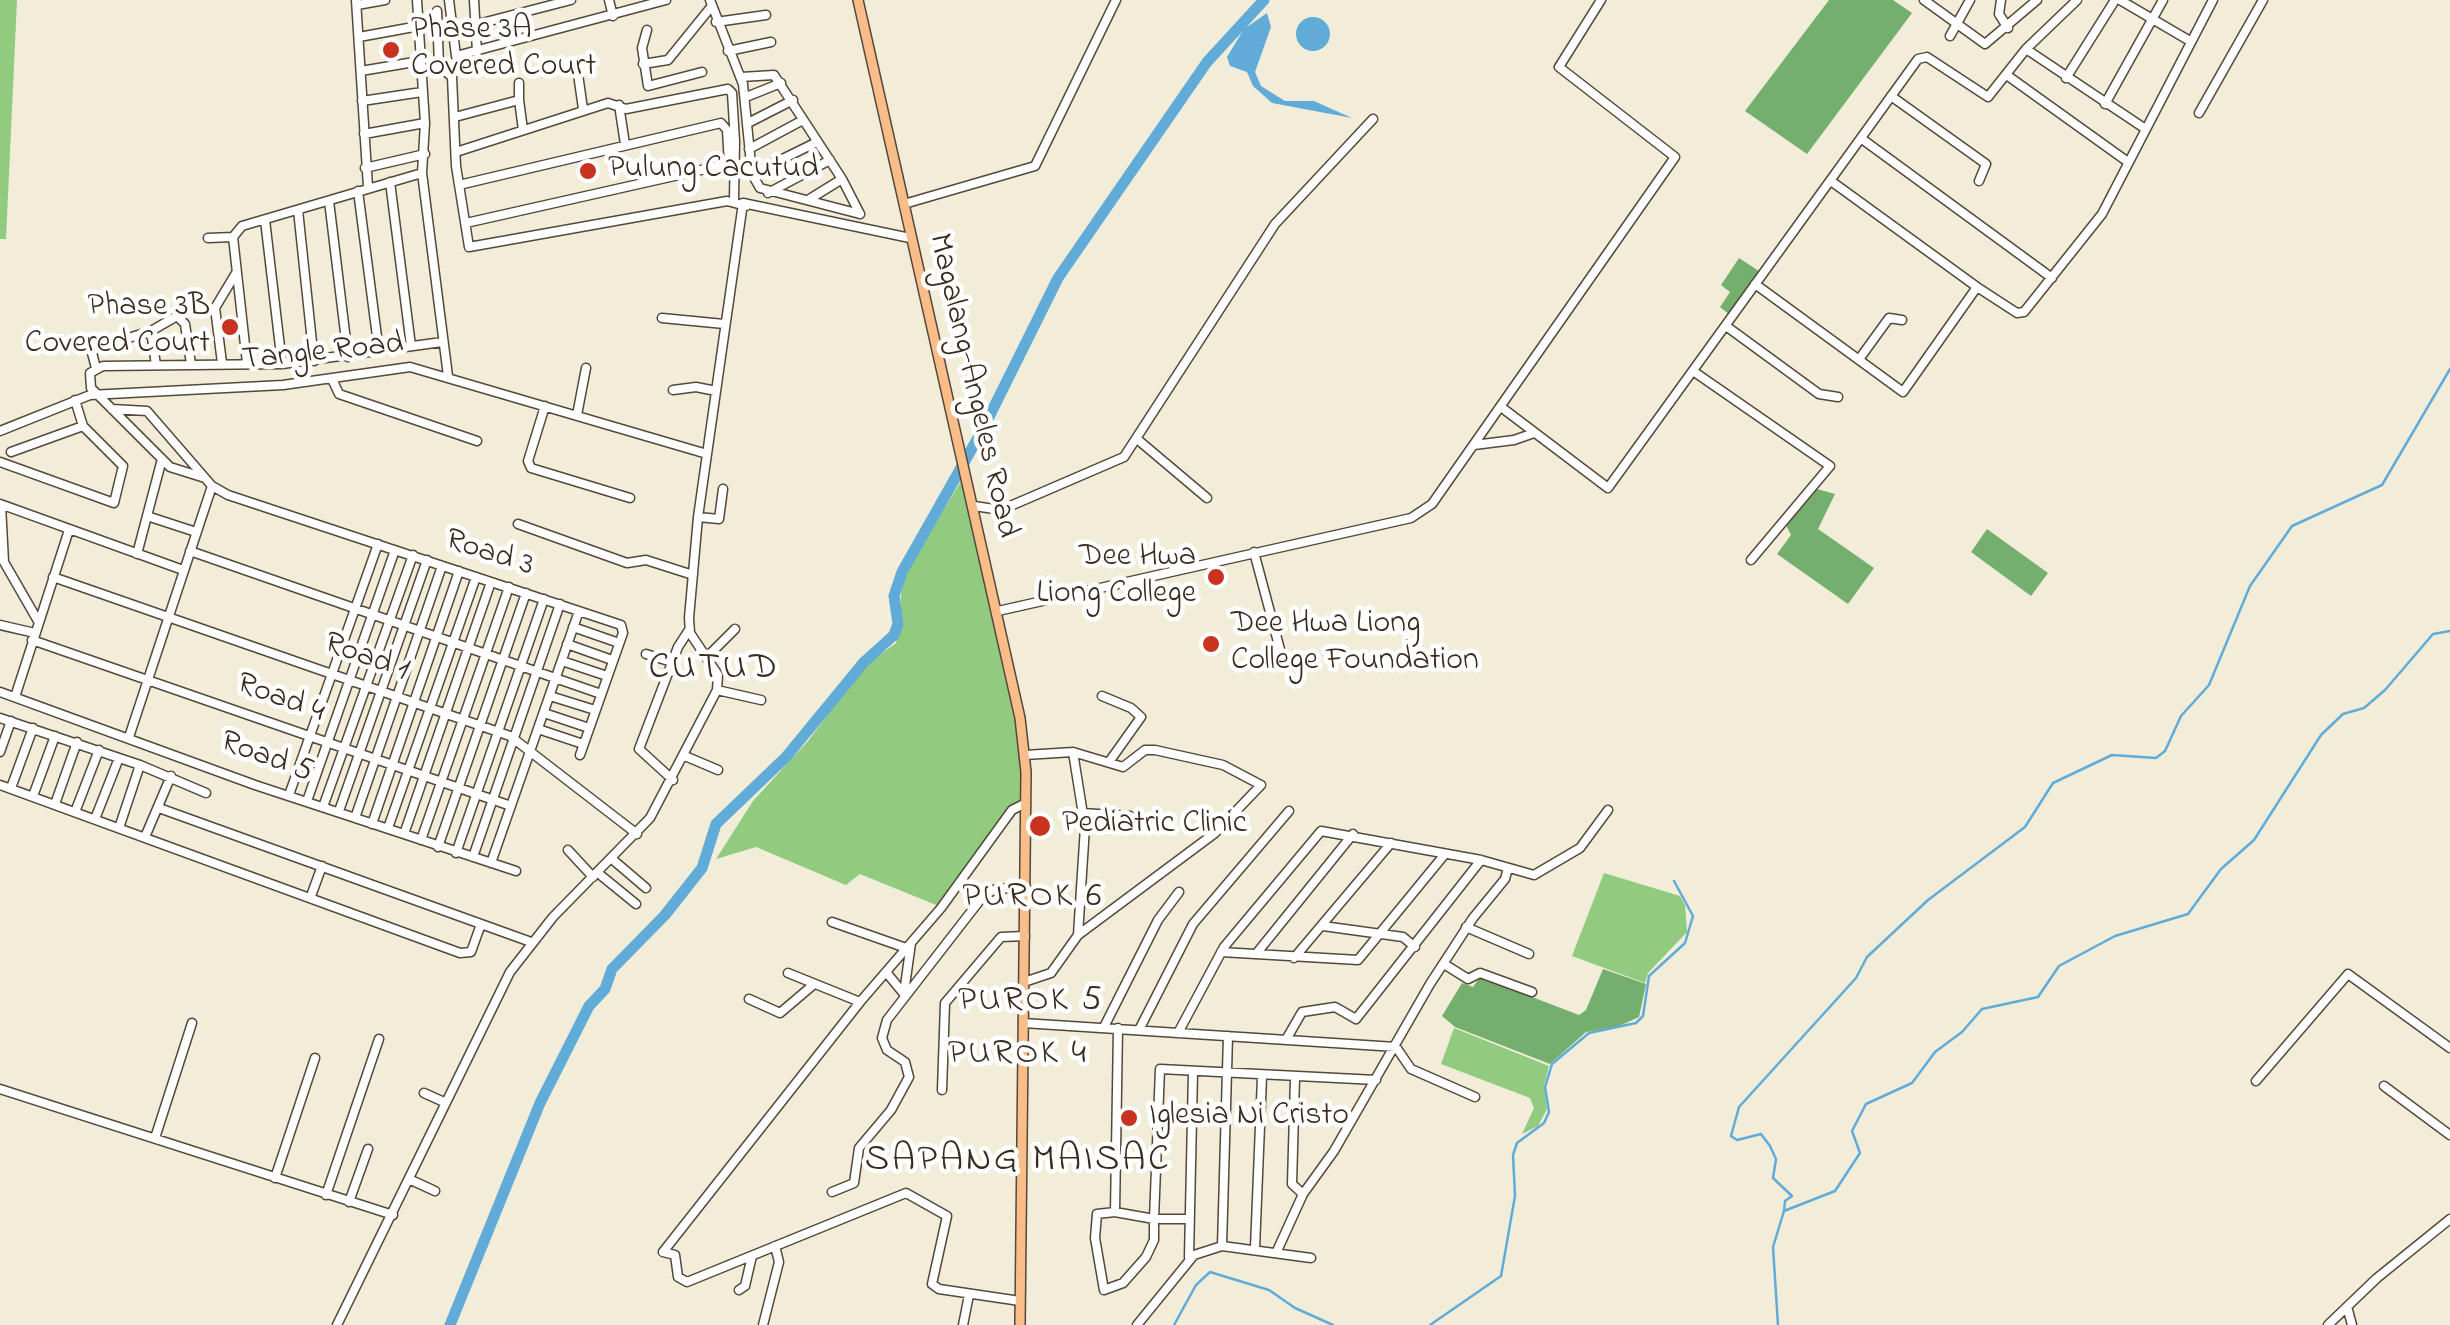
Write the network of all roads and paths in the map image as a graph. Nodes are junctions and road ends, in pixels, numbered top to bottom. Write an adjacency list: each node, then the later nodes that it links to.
1 (385, 0): 20 (street)
2 (417, 0): 30 (street)
3 (449, 0): 39 (street)
4 (475, 0): 28 (street)
5 (571, 0): 28 (street)
6 (609, 0): 25 (street)
7 (666, 0): 21 (street)
8 (858, 0): 92 (main road, Magalang-Angeles Road)
9 (1116, 0): 92 (street)
10 (1601, 0): 131 (street)
11 (1970, 0): 29 (street)
12 (2001, 0): 31 (street)
13 (2037, 0): 31 (street)
14 (2077, 0): 37 (street)
15 (2117, 0): 26 (street); 48 (street)
16 (2162, 0): 26 (street)
17 (2213, 0): 35 (street)
18 (2262, 0): 61 (street)
19 (1930, 2): 29 (street)
20 (356, 3): 34 (street)
21 (640, 4): 25 (street)
22 (710, 4): 27 (street); 40 (street)
23 (437, 11): 62 (street)
24 (766, 15): 27 (street)
25 (613, 16): 39 (street)
26 (2152, 19): 35 (street); 58 (street)
27 (716, 22): 38 (street)
28 (474, 25): 39 (street)
29 (1958, 25): 31 (street); 33 (street)
30 (419, 26): 34 (street); 41 (street)
31 (2008, 28)
32 (648, 30): 42 (street)
33 (1950, 36)
34 (359, 37): 44 (street)
35 (2190, 41): 67 (street)
36 (772, 42): 38 (street)
37 (2026, 49): 46 (street); 48 (street)
38 (728, 51): 47 (street)
39 (477, 52)
40 (668, 60): 42 (street); 49 (street)
41 (420, 61): 44 (street); 52 (street)
42 (643, 64): 49 (street)
43 (577, 67): 60 (street)
44 (360, 71): 57 (street)
45 (702, 72): 49 (street)
46 (2008, 76): 53 (street); 77 (street)
47 (741, 77): 51 (street); 54 (street)
48 (2066, 78): 58 (street)
49 (673, 81)
50 (519, 82): 55 (street)
51 (781, 83): 54 (street); 56 (street)
52 (422, 92): 57 (street); 66 (street)
53 (1891, 96): 70 (street); 83 (street)
54 (746, 97): 65 (street)
55 (519, 100): 62 (street); 68 (street)
56 (793, 100): 64 (street); 65 (street)
57 (362, 101): 69 (street)
58 (2105, 104): 67 (street)
59 (620, 105): 60 (street); 72 (street); 78 (street)
60 (583, 109): 68 (street)
61 (2200, 114)
62 (456, 117): 74 (street)
63 (1372, 119): 138 (street)
64 (804, 120): 71 (street); 73 (street)
65 (748, 123): 73 (street)
66 (424, 124): 69 (street); 75 (street)
67 (2144, 128): 77 (street)
68 (523, 130): 74 (street)
69 (364, 134): 79 (street)
70 (1862, 140): 85 (street); 101 (street)
71 (816, 142): 76 (street); 81 (street)
72 (625, 144): 78 (street); 86 (street)
73 (749, 149): 81 (street)
74 (456, 152): 86 (street)
75 (425, 154): 79 (street); 80 (street)
76 (830, 160): 82 (street); 89 (street)
77 (2128, 162): 101 (street)
78 (730, 164): 93 (street); 96 (street)
79 (366, 168): 87 (street)
80 (422, 174): 84 (street); 109 (street)
81 (752, 174): 89 (street)
82 (842, 179): 91 (street); 91 (street)
83 (1979, 181)
84 (390, 182): 87 (street); 110 (street)
85 (1831, 182): 102 (street); 103 (street)
86 (459, 184): 96 (street)
87 (368, 188): 88 (street)
88 (358, 191): 90 (street); 111 (street)
89 (768, 192): 91 (street)
90 (328, 200): 94 (street); 112 (street)
91 (808, 200)
92 (904, 204): 99 (main road, Magalang-Angeles Road)
93 (741, 205): 96 (street); 99 (street); 106 (street)
94 (298, 210): 95 (street); 114 (street)
95 (266, 220): 97 (street); 118 (street)
96 (466, 224)
97 (233, 237): 98 (street); 100 (street)
98 (208, 238)
99 (910, 240): 150 (main road, Magalang-Angeles Road)
100 (236, 272): 115 (street); 117 (street)
101 (2052, 278): 103 (street)
102 (1755, 284): 107 (street); 113 (street)
103 (1977, 287): 113 (street)
104 (662, 318): 106 (street)
105 (1902, 320): 113 (street)
106 (724, 324): 126 (street)
107 (1726, 326): 122 (street); 128 (street)
108 (151, 330): 116 (street); 119 (street); 120 (street)
109 (442, 342): 110 (street); 123 (street)
110 (411, 346): 111 (street)
111 (379, 352): 112 (street)
112 (348, 357): 114 (street)
113 (1860, 358)
114 (314, 361): 118 (street)
115 (247, 363): 117 (street); 118 (street)
116 (191, 364): 117 (street); 119 (street)
117 (222, 364)
118 (282, 364)
119 (156, 365): 120 (street)
120 (96, 368): 127 (street)
121 (586, 368): 133 (street)
122 (1694, 371): 137 (street); 164 (street)
123 (448, 376): 124 (street, Tangle Road); 130 (street, Tangle Road)
124 (332, 379): 127 (street, Tangle Road); 139 (street)
125 (673, 390): 126 (street)
126 (716, 391): 143 (street)
127 (98, 394): 129 (street, Tangle Road); 132 (street)
128 (1838, 396)
129 (75, 400): 135 (street); 136 (street, Tangle Road)
130 (545, 406): 133 (street, Tangle Road); 148 (street)
131 (1501, 408): 134 (street); 137 (street)
132 (112, 409): 144 (street); 146 (street)
133 (577, 415): 143 (street, Tangle Road)
134 (1490, 424): 140 (street); 141 (street)
135 (84, 426): 142 (street); 145 (street)
136 (0, 431)
137 (1534, 433): 140 (street)
138 (1138, 439): 149 (street); 150 (street)
139 (476, 440)
140 (1496, 443): 141 (street)
141 (1474, 444): 160 (street)
142 (11, 452)
143 (706, 454): 153 (street)
144 (162, 459): 146 (street, Road 3); 152 (street)
145 (0, 462)
146 (208, 482): 156 (street); 157 (street, Road 3)
147 (724, 489): 153 (street)
148 (630, 498)
149 (1207, 498)
150 (973, 500): 178 (main road, Magalang-Angeles Road)
151 (0, 505): 155 (street); 182 (street)
152 (146, 516): 156 (street); 161 (street)
153 (698, 517): 168 (street)
154 (518, 524): 168 (street)
155 (69, 530): 161 (street); 169 (street)
156 (196, 532): 159 (street)
157 (378, 544): 158 (street, Road 3); 176 (street)
158 (395, 550): 162 (street, Road 3); 179 (street)
159 (190, 551): 166 (street); 176 (street)
160 (1254, 552): 178 (street); 198 (street)
161 (136, 554): 166 (street)
162 (413, 555): 163 (street, Road 3); 181 (street)
163 (427, 560): 165 (street, Road 3); 184 (street)
164 (1751, 560)
165 (442, 566): 167 (street, Road 3); 187 (street)
166 (183, 570): 180 (street)
167 (459, 571): 170 (street, Road 3); 190 (street)
168 (693, 575): 188 (street)
169 (53, 577): 180 (street, Road 1); 182 (street)
170 (476, 577): 171 (street, Road 3); 191 (street)
171 (491, 582): 172 (street, Road 3); 194 (street)
172 (508, 587): 173 (street, Road 3); 195 (street)
173 (526, 593): 174 (street, Road 3); 199 (street)
174 (544, 599): 175 (street, Road 3); 203 (street)
175 (560, 604): 177 (street, Road 3); 204 (street)
176 (356, 606): 179 (street); 205 (street)
177 (579, 611): 185 (street); 192 (street, Road 3)
178 (998, 611): 247 (main road, Magalang-Angeles Road)
179 (372, 612): 181 (street); 209 (street)
180 (170, 617): 205 (street, Road 1); 208 (street)
181 (389, 619): 184 (street); 210 (street)
182 (38, 622): 189 (street)
183 (0, 624): 189 (street)
184 (405, 624): 187 (street); 211 (street)
185 (572, 627): 192 (street); 193 (street)
186 (735, 629): 197 (street)
187 (420, 630): 190 (street); 218 (street)
188 (689, 630): 197 (street); 202 (street)
189 (34, 636): 208 (street, Road 4); 217 (street)
190 (436, 636): 191 (street); 220 (street)
191 (453, 642): 194 (street); 221 (street)
192 (619, 643): 201 (street)
193 (567, 644): 200 (street); 201 (street)
194 (469, 647): 195 (street); 223 (street)
195 (485, 652): 199 (street); 226 (street)
196 (646, 654): 202 (street)
197 (708, 656): 212 (street)
198 (1282, 657)
199 (503, 659): 203 (street); 228 (street)
200 (562, 660): 206 (street); 207 (street)
201 (612, 660): 206 (street)
202 (672, 662): 258 (street)
203 (520, 665): 204 (street); 232 (street)
204 (537, 671): 207 (street); 236 (street)
205 (332, 673): 209 (street, Road 1); 234 (street)
206 (607, 676): 214 (street)
207 (555, 678): 214 (street); 215 (street)
208 (150, 680): 234 (street, Road 4); 235 (street)
209 (349, 680): 210 (street, Road 1); 238 (street)
210 (364, 685): 211 (street, Road 1); 240 (street)
211 (380, 690): 218 (street, Road 1); 245 (street)
212 (718, 690): 219 (street); 248 (street)
213 (0, 692): 217 (street, Road 5)
214 (601, 694): 222 (street)
215 (550, 696): 222 (street); 224 (street)
216 (1102, 696): 251 (street)
217 (15, 697): 235 (street, Road 5)
218 (398, 697): 220 (street, Road 1); 250 (street)
219 (761, 700)
220 (414, 702): 221 (street, Road 1); 253 (street)
221 (429, 708): 223 (street, Road 1); 254 (street)
222 (594, 710): 230 (street)
223 (446, 713): 226 (street, Road 1); 257 (street)
224 (544, 713): 230 (street); 231 (street)
225 (0, 718): 227 (street)
226 (462, 718): 228 (street, Road 1); 259 (street)
227 (11, 721): 229 (street); 243 (street)
228 (481, 725): 232 (street, Road 1); 261 (street)
229 (33, 728): 233 (street); 262 (street)
230 (589, 728): 239 (street)
231 (538, 730): 239 (street); 242 (street)
232 (498, 732): 236 (street, Road 1); 264 (street)
233 (55, 736): 237 (street); 266 (street)
234 (308, 736): 238 (street, Road 4); 265 (street)
235 (130, 737): 265 (street, Road 5)
236 (514, 739): 242 (street, Road 1); 267 (street)
237 (76, 742): 241 (street); 270 (street)
238 (326, 743): 240 (street, Road 4); 268 (street)
239 (583, 744): 246 (street)
240 (342, 748): 245 (street, Road 4); 271 (street)
241 (98, 750): 249 (street); 277 (street)
242 (530, 750): 272 (street); 286 (street, Road 1)
243 (0, 752)
244 (1073, 752): 247 (street); 251 (street); 278 (street)
245 (359, 754): 250 (street, Road 4); 276 (street)
246 (580, 755)
247 (1025, 755): 269 (main road, Magalang-Angeles Road)
248 (686, 756): 255 (street); 258 (street)
249 (118, 758): 252 (street); 281 (street)
250 (377, 759): 253 (street, Road 4); 280 (street)
251 (1110, 762): 312 (street)
252 (140, 765): 256 (street); 283 (street)
253 (392, 765): 254 (street, Road 4); 282 (street)
254 (409, 770): 257 (street, Road 4); 284 (street)
255 (718, 770)
256 (171, 776): 263 (street); 273 (street)
257 (425, 776): 259 (street, Road 4); 285 (street)
258 (673, 780): 286 (street)
259 (441, 782): 261 (street, Road 4); 289 (street)
260 (0, 784): 262 (street)
261 (458, 786): 264 (street, Road 4); 291 (street)
262 (11, 788): 266 (street)
263 (206, 793)
264 (477, 793): 267 (street, Road 4); 293 (street)
265 (290, 795): 268 (street, Road 5)
266 (34, 796): 270 (street)
267 (494, 799): 272 (street, Road 4); 295 (street)
268 (308, 801): 271 (street, Road 5)
269 (1026, 803): 303 (main road, Magalang-Angeles Road); 316 (street)
270 (55, 804): 277 (street)
271 (322, 806): 276 (street, Road 5)
272 (512, 806): 298 (street)
273 (159, 808): 288 (street); 299 (street)
274 (1289, 810): 335 (street)
275 (1608, 810): 300 (street)
276 (339, 811): 280 (street, Road 5)
277 (75, 812): 281 (street)
278 (1082, 813): 279 (street); 312 (street)
279 (1130, 816)
280 (355, 818): 282 (street, Road 5)
281 (95, 819): 283 (street)
282 (372, 824): 284 (street, Road 5)
283 (119, 828): 288 (street)
284 (388, 828): 285 (street, Road 5)
285 (404, 834): 289 (street, Road 5)
286 (637, 834): 296 (street)
287 (1353, 834): 290 (street); 318 (street); 319 (street)
288 (145, 837): 306 (street)
289 (420, 840): 291 (street, Road 5)
290 (1391, 843): 294 (street); 310 (street)
291 (438, 847): 293 (street, Road 5)
292 (568, 850): 302 (street)
293 (456, 853): 295 (street, Road 5)
294 (1445, 854): 297 (street); 313 (street)
295 (473, 857): 298 (street, Road 5)
296 (612, 860): 302 (street); 304 (street)
297 (1481, 860): 300 (street); 317 (street)
298 (491, 862): 301 (street, Road 5)
299 (322, 866): 306 (street); 309 (street)
300 (1508, 868): 311 (street)
301 (516, 872)
302 (596, 875): 307 (street); 315 (street)
303 (1026, 887): 314 (main road, Magalang-Angeles Road); 328 (street)
304 (646, 888)
305 (1179, 892): 333 (street)
306 (311, 896): 309 (street)
307 (636, 904)
308 (832, 922): 316 (street)
309 (481, 924): 315 (street)
310 (1323, 926): 313 (street); 321 (street)
311 (1466, 927): 320 (street); 322 (street)
312 (1078, 934): 325 (street)
313 (1381, 934): 317 (street); 321 (street)
314 (1025, 936): 325 (main road, Magalang-Angeles Road); 351 (street)
315 (531, 942): 354 (street)
316 (909, 945): 323 (street); 328 (street)
317 (1415, 947): 338 (street)
318 (1221, 952): 319 (street); 336 (street)
319 (1256, 954): 321 (street)
320 (1529, 954)
321 (1294, 958)
322 (1444, 964): 327 (street); 340 (street)
323 (886, 972): 328 (street); 330 (street)
324 (788, 973): 326 (street)
325 (1024, 982): 332 (main road, Magalang-Angeles Road)
326 (813, 985): 329 (street); 330 (street)
327 (1532, 992)
328 (905, 995): 361 (street)
329 (749, 999)
330 (860, 1002): 374 (street)
331 (192, 1023): 356 (street)
332 (1023, 1023): 333 (street); 379 (main road, Magalang-Angeles Road)
333 (1104, 1027): 334 (street)
334 (1118, 1028): 335 (street); 365 (street)
335 (1138, 1030): 336 (street)
336 (1178, 1033): 337 (street)
337 (1228, 1036): 338 (street); 344 (street)
338 (1287, 1038): 340 (street)
339 (379, 1039): 363 (street)
340 (1396, 1047): 347 (street); 353 (street)
341 (2450, 1048): 348 (street)
342 (315, 1058): 358 (street)
343 (1193, 1072): 344 (street); 367 (street); 369 (street)
344 (1228, 1072): 345 (street); 371 (street)
345 (1262, 1077): 346 (street); 372 (street)
346 (1295, 1078): 347 (street); 362 (street)
347 (1376, 1080): 362 (street)
348 (2256, 1081)
349 (2384, 1086): 355 (street)
350 (0, 1088): 356 (street)
351 (942, 1090)
352 (424, 1092): 354 (street)
353 (1475, 1097)
354 (444, 1102): 359 (street)
355 (2450, 1134)
356 (155, 1138): 358 (street)
357 (368, 1149): 364 (street)
358 (276, 1178): 363 (street)
359 (411, 1180): 360 (street); 366 (street)
360 (435, 1192)
361 (832, 1192)
362 (1303, 1194): 373 (street)
363 (326, 1195): 364 (street)
364 (349, 1202): 366 (street)
365 (1115, 1212): 367 (street); 367 (street)
366 (394, 1215): 381 (street)
367 (1154, 1219): 369 (street)
368 (2450, 1219): 380 (street)
369 (1188, 1220): 375 (street)
370 (775, 1246): 374 (street); 378 (street); 382 (street)
371 (1222, 1246): 372 (street); 375 (street)
372 (1255, 1248): 373 (street)
373 (1277, 1252): 376 (street)
374 (752, 1256): 377 (street)
375 (1188, 1257): 385 (street)
376 (1311, 1258)
377 (739, 1290)
378 (969, 1295): 379 (street); 383 (street)
379 (1020, 1302): 384 (main road, Magalang-Angeles Road)
380 (2348, 1310): 386 (street); 387 (street)
381 (337, 1325)
382 (764, 1325)
383 (963, 1325)
384 (1020, 1325)
385 (1137, 1325)
386 (2328, 1325)
387 (2352, 1325)

